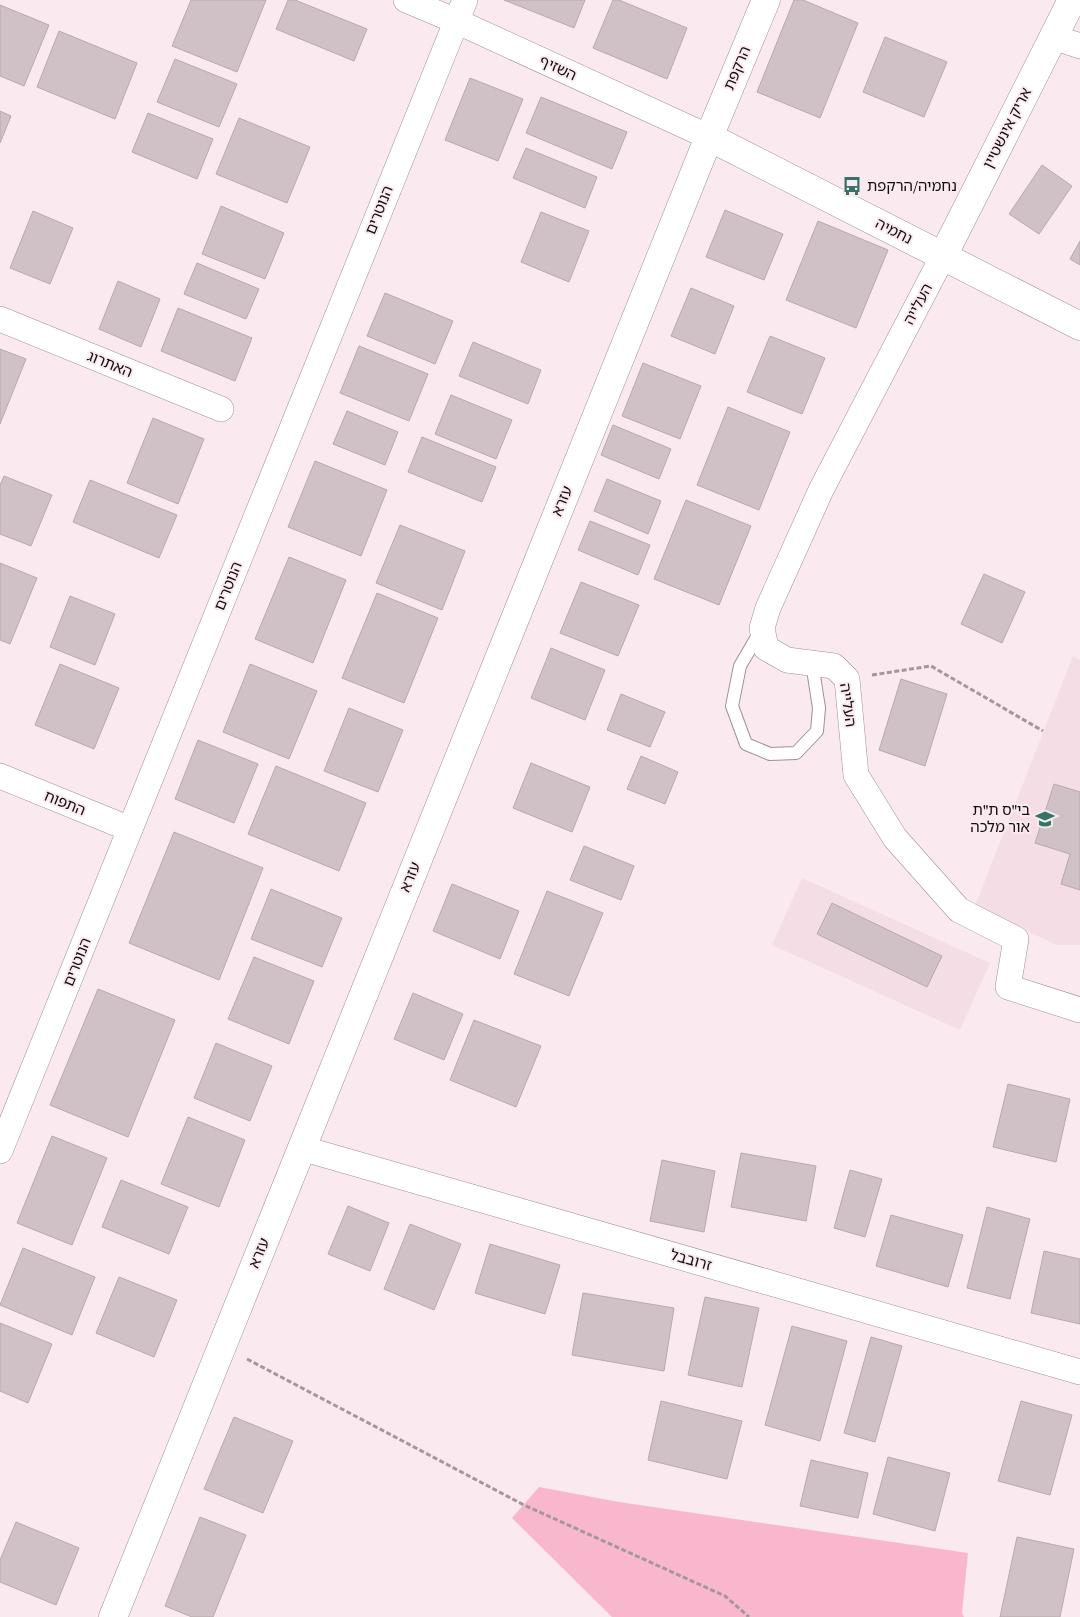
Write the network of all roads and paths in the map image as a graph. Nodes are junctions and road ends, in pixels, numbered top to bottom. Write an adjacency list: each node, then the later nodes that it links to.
1 (406, 0): 4 (street, השזיף)
2 (766, 0): 7 (street, הרקפת)
3 (1074, 7): 5 (street, אריק אינשטיין)
4 (460, 10): 7 (street, השזיף); 17 (street, הנוטרים)
5 (1053, 37): 6 (street); 8 (street, אריק אינשטיין)
6 (1080, 46)
7 (709, 137): 8 (street, נחמיה); 19 (street, עזרא)
8 (943, 256): 10 (street, נחמיה); 12 (street, העלייה)
9 (0, 319): 11 (street, האתרוג)
10 (1080, 326)
11 (221, 410)
12 (762, 628): 13 (street, העלייה); 13 (lane)
13 (812, 663): 14 (street, העלייה)
14 (847, 679): 15 (path); 18 (street, העלייה)
15 (1043, 731)
16 (0, 776): 17 (street, התפוח)
17 (130, 829): 20 (street, הנוטרים)
18 (1080, 1010)
19 (301, 1148): 21 (street, עזרא); 22 (street, זרובבל)
20 (0, 1151)
21 (222, 1346): 23 (street, עזרא); 24 (path)
22 (1080, 1372)
23 (113, 1617)
24 (749, 1617)

